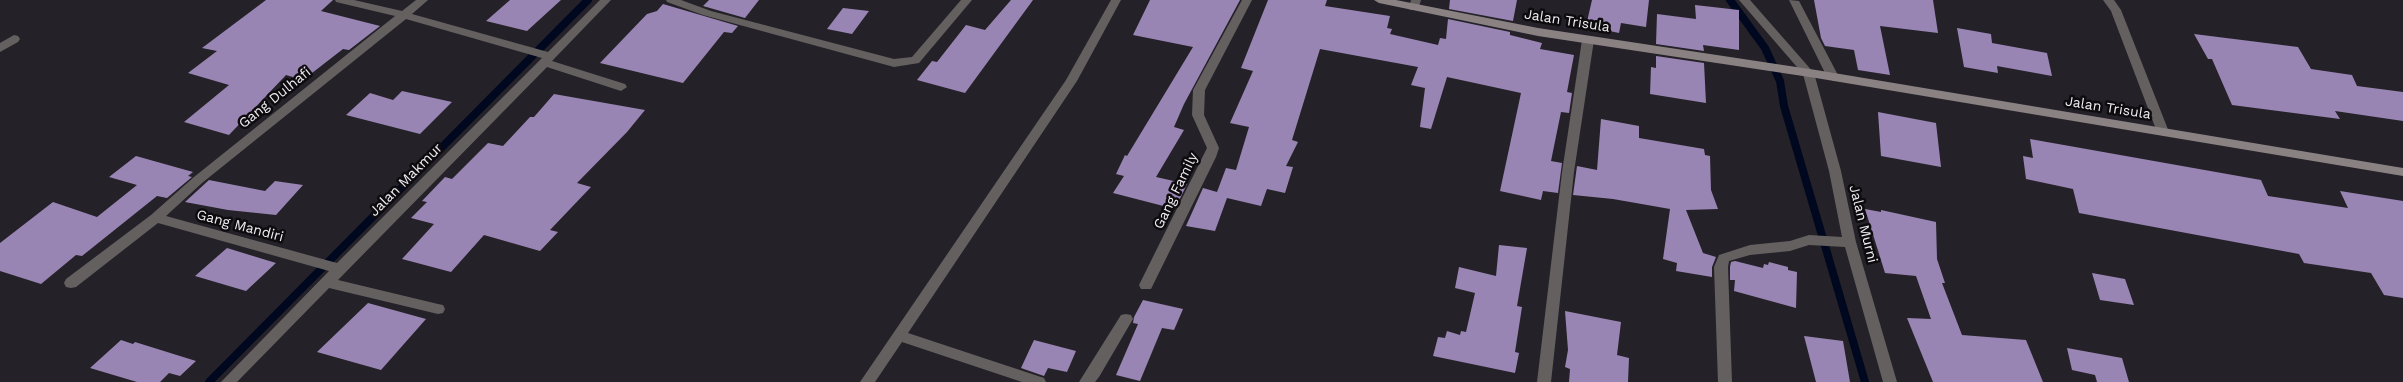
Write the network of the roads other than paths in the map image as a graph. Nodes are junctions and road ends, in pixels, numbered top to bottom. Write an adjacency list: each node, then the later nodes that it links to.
1 (340, 0): 13 (street)
2 (423, 0): 13 (street, Gang Dulhafi)
3 (606, 0): 17 (street, Jalan Makmur)
4 (670, 0): 5 (street)
5 (966, 0)
6 (1116, 0): 31 (street)
7 (1247, 0): 28 (street, Gang Family)
8 (1379, 0): 12 (street, Jalan Trisula)
9 (1744, 0): 18 (street)
10 (2108, 0): 21 (street)
11 (1794, 1): 19 (street)
12 (1415, 4): 15 (street, Jalan Trisula)
13 (404, 15): 17 (street); 23 (street, Gang Dulhafi)
14 (14, 39): 16 (street)
15 (1588, 40): 18 (street, Jalan Trisula); 36 (street)
16 (0, 48)
17 (544, 57): 20 (street); 25 (street, Jalan Makmur)
18 (1808, 73): 19 (street, Jalan Trisula); 24 (street, Jalan Murni)
19 (1833, 77): 21 (street, Jalan Trisula)
20 (621, 87)
21 (2163, 132): 22 (street, Jalan Trisula)
22 (2403, 172)
23 (156, 218): 25 (street, Gang Mandiri); 27 (street, Gang Dulhafi)
24 (1850, 242): 37 (street); 38 (street, Jalan Murni)
25 (328, 266): 26 (street, Jalan Makmur)
26 (326, 282): 29 (street); 32 (street, Jalan Makmur)
27 (71, 283)
28 (1146, 285)
29 (438, 309)
30 (1126, 319): 35 (street)
31 (898, 335): 33 (street); 34 (street)
32 (228, 382)
33 (867, 382)
34 (1039, 382)
35 (1086, 382)
36 (1544, 382)
37 (1725, 382)
38 (1890, 382)

